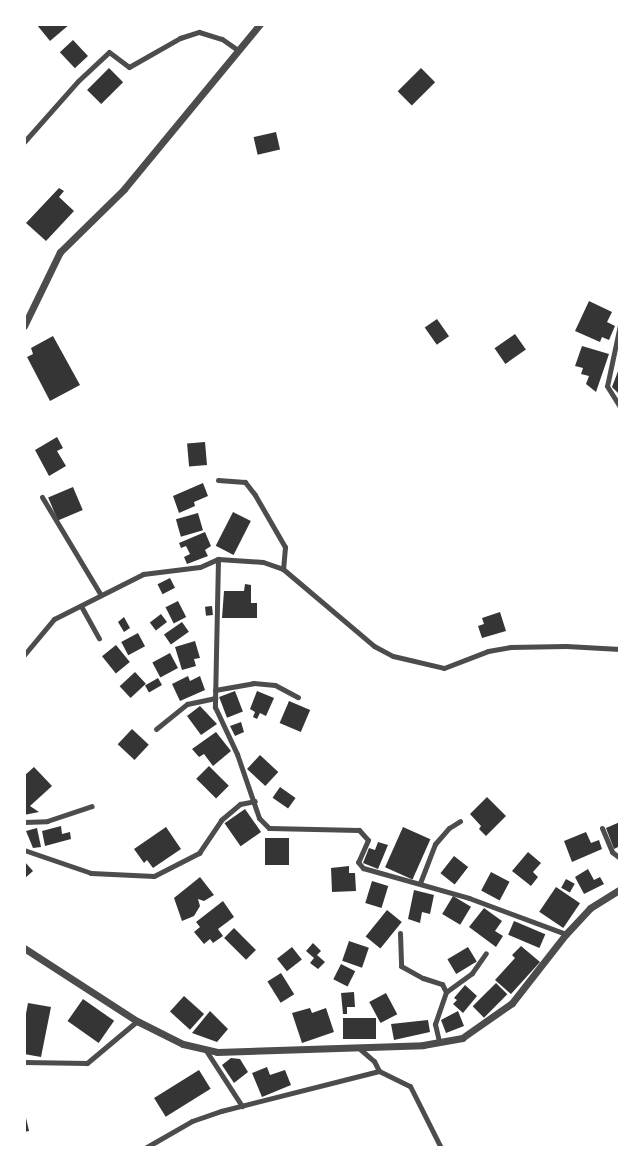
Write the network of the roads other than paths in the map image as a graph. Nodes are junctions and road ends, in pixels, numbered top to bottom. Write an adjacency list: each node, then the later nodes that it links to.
1 (260, 24): 2 (street)
2 (238, 50): 3 (street); 5 (street)
3 (24, 142)
4 (620, 325): 6 (street)
5 (24, 326)
6 (620, 407)
7 (218, 480): 10 (street)
8 (42, 497): 11 (street)
9 (218, 559): 10 (street); 11 (street); 16 (street)
10 (284, 569): 14 (street)
11 (101, 596): 12 (street)
12 (81, 606): 13 (street); 15 (street)
13 (99, 638)
14 (620, 649)
15 (24, 655)
16 (215, 690): 17 (street); 18 (street)
17 (298, 697)
18 (215, 698): 19 (street); 20 (street)
19 (156, 729)
20 (255, 801): 25 (street); 27 (street)
21 (92, 806): 23 (street)
22 (460, 821): 27 (street)
23 (24, 822)
24 (602, 828): 26 (street)
25 (24, 850)
26 (620, 858)
27 (420, 883): 30 (street)
28 (620, 889): 30 (street)
29 (400, 933): 33 (street)
30 (566, 934): 35 (street)
31 (24, 948): 34 (street)
32 (486, 953): 33 (street)
33 (446, 992): 35 (street)
34 (137, 1021): 36 (street); 38 (street)
35 (439, 1042): 37 (street)
36 (205, 1049): 37 (street); 40 (street)
37 (360, 1049): 39 (street)
38 (24, 1062)
39 (380, 1071): 40 (street); 42 (street)
40 (242, 1106): 41 (street)
41 (145, 1148)
42 (441, 1148)

